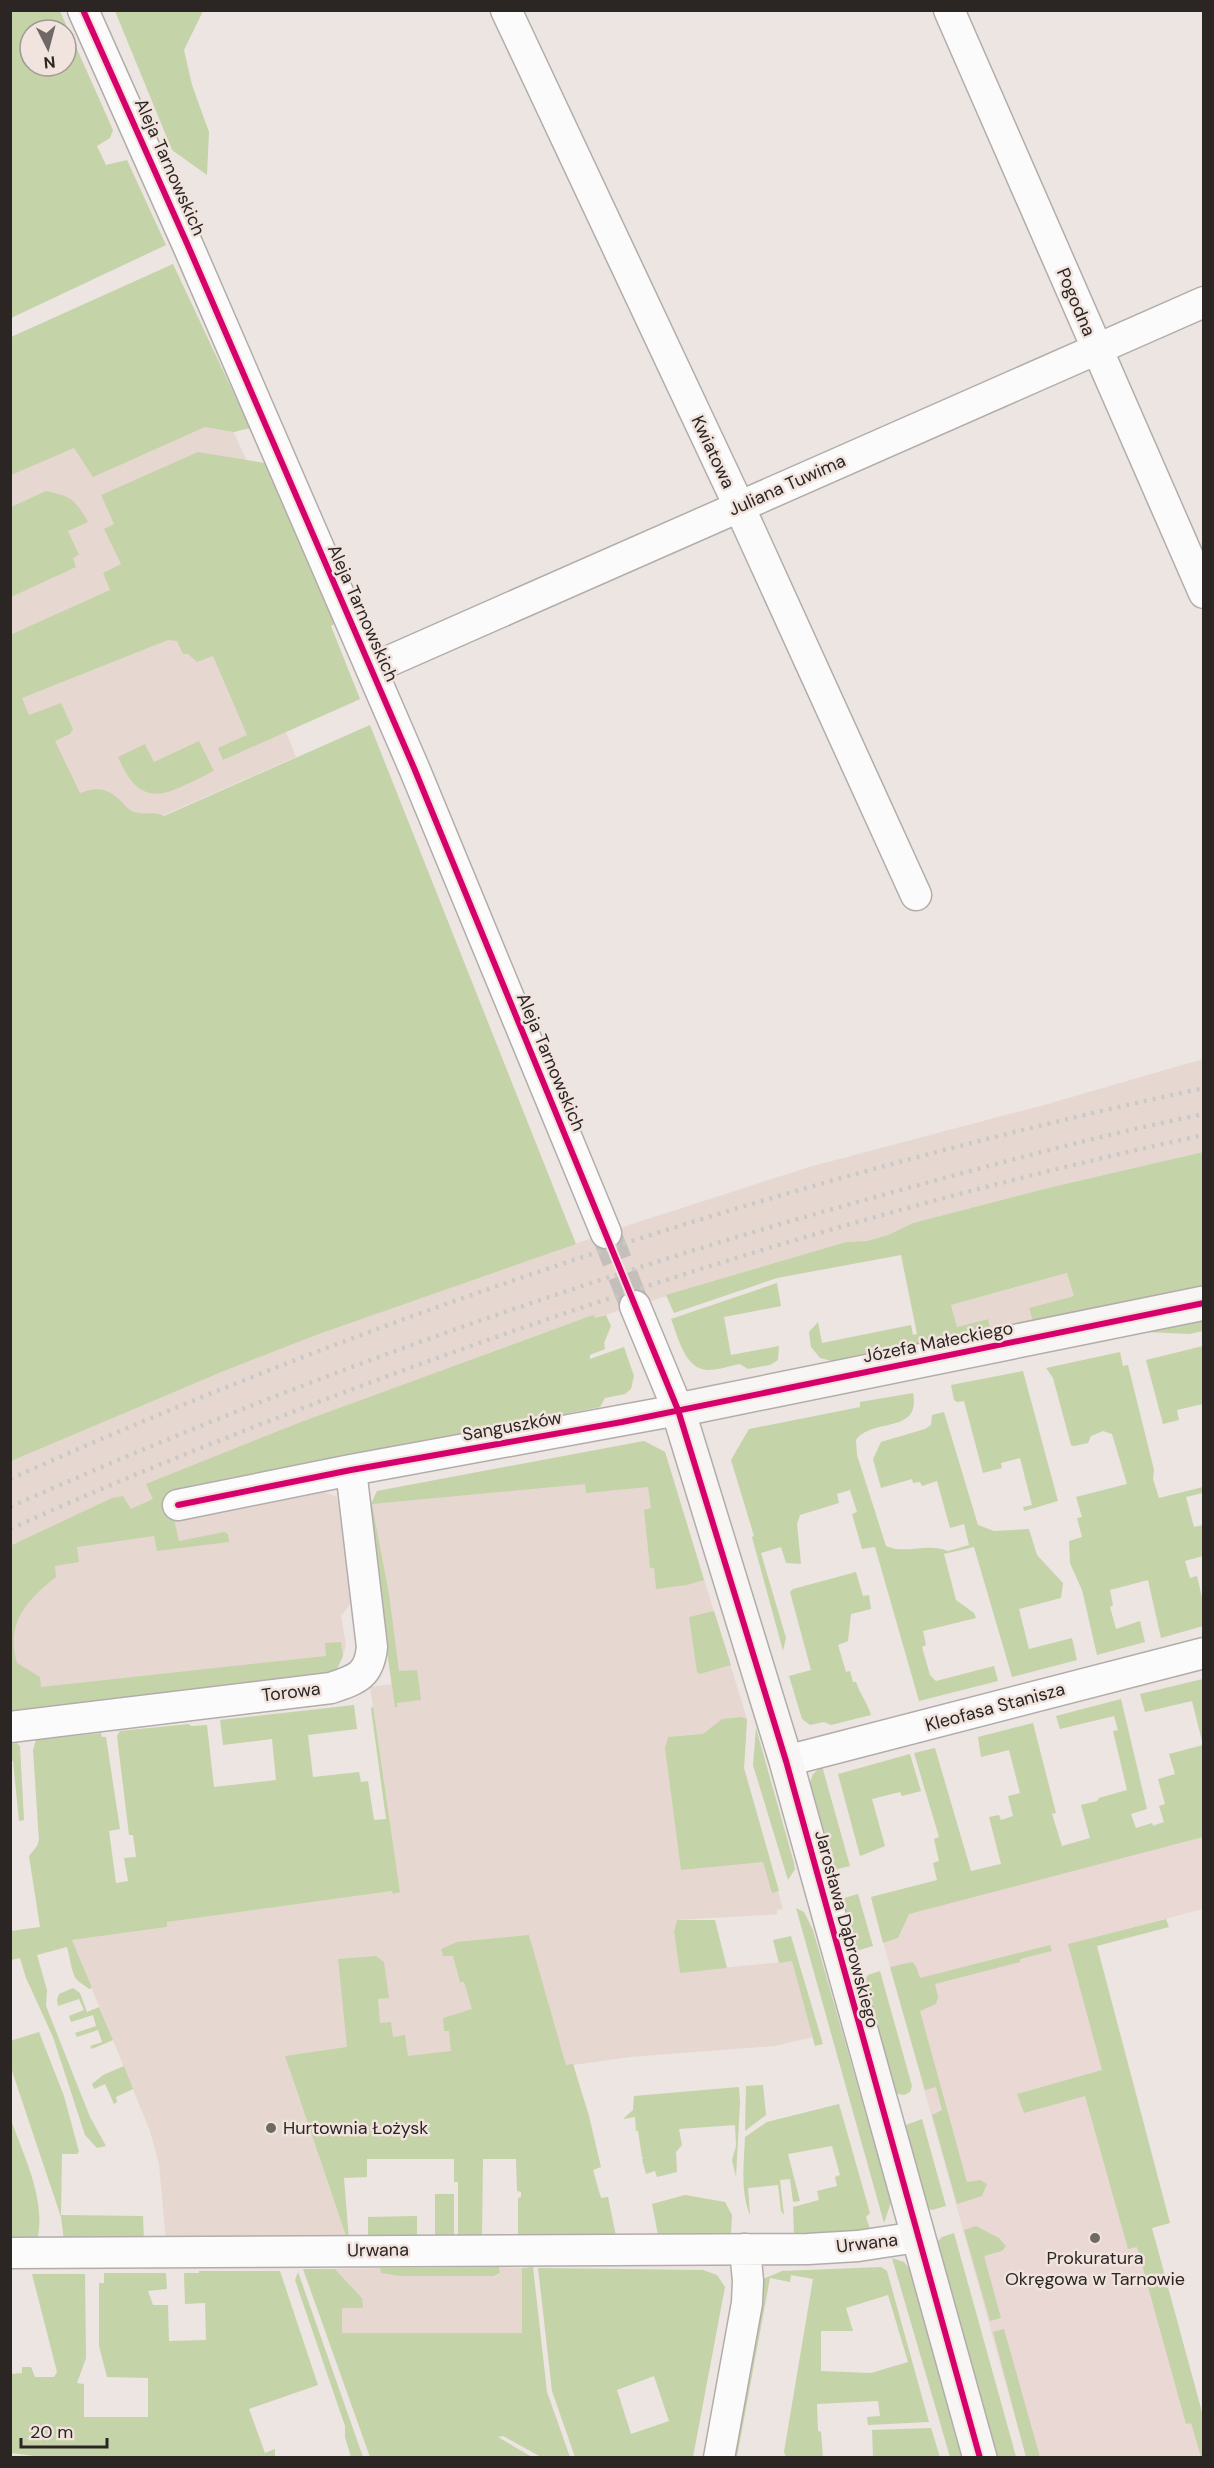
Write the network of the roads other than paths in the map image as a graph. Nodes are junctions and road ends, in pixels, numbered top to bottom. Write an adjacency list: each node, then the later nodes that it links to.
1 (83, 10): 8 (street, Aleja Tarnowskich)
2 (506, 10): 6 (street, Kwiatowa)
3 (949, 10): 5 (street, Pogodna)
4 (1203, 302): 5 (street, Juliana Tuwima)
5 (1096, 350): 6 (street, Juliana Tuwima); 7 (street, Pogodna)
6 (739, 506): 8 (street, Juliana Tuwima); 9 (street, Kwiatowa)
7 (1203, 593)
8 (371, 669): 10 (street, Aleja Tarnowskich)
9 (916, 895)
10 (606, 1233)
11 (1203, 1303): 13 (street, Józefa Małeckiego)
12 (635, 1306): 13 (street)
13 (678, 1410): 14 (street, Sanguszków); 18 (street, Jarosława Dąbrowskiego)
14 (351, 1470): 15 (street, Sanguszków); 17 (street, Torowa)
15 (178, 1505)
16 (1203, 1653): 18 (street, Kleofasa Stanisza)
17 (10, 1727)
18 (786, 1761): 19 (street, Jarosława Dąbrowskiego)
19 (917, 2237): 20 (street, Urwana); 23 (street, Jarosława Dąbrowskiego)
20 (745, 2249): 21 (street, Urwana); 22 (street)
21 (10, 2253)
22 (719, 2457)
23 (980, 2457)

